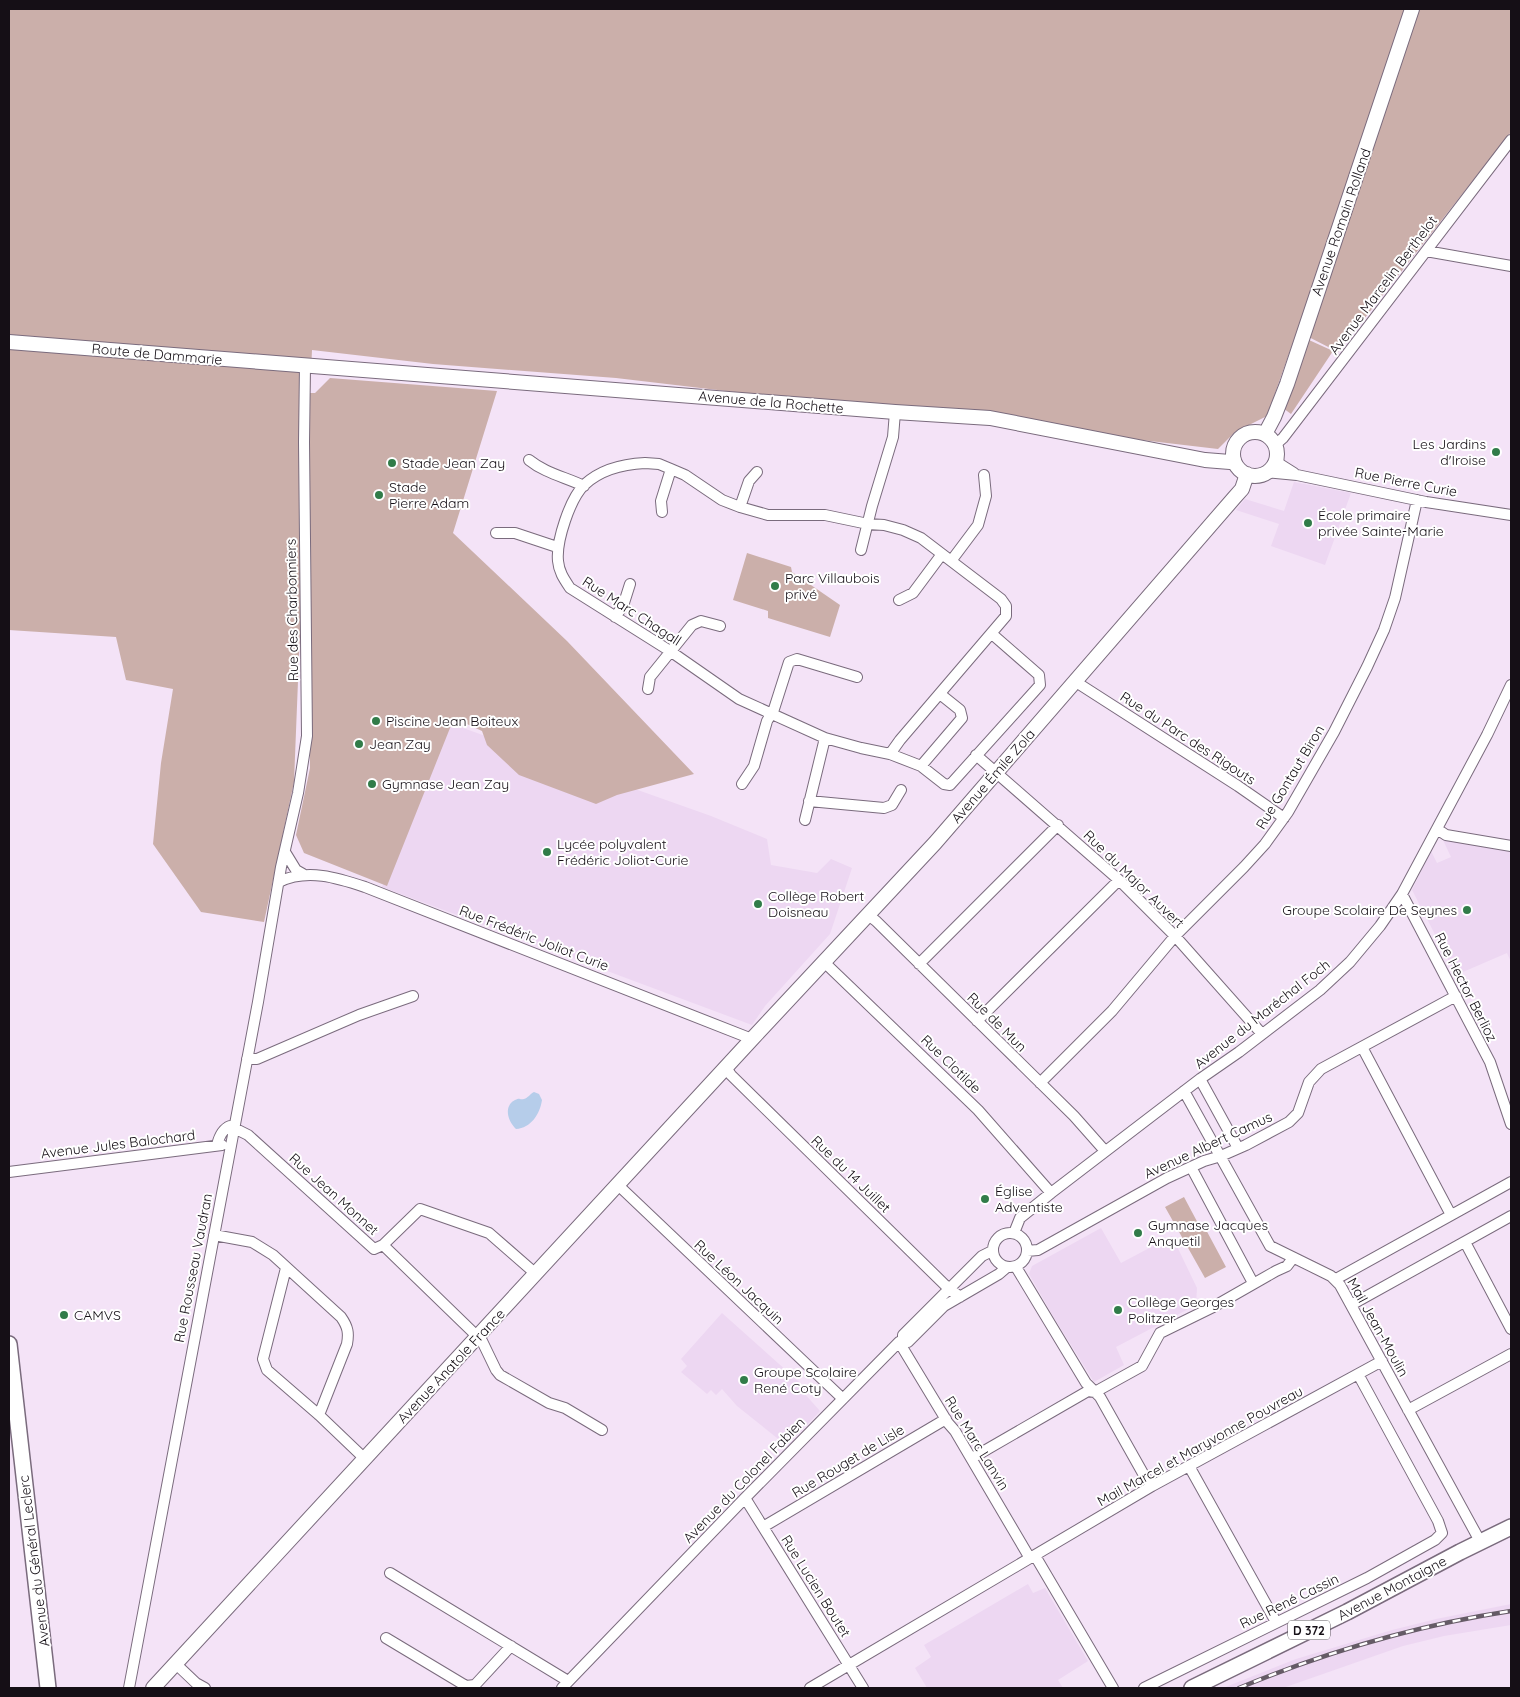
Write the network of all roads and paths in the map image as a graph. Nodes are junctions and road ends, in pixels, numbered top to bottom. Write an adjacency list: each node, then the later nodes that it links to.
1 (1412, 9): 8 (main road, Avenue Romain Rolland)
2 (1511, 140): 3 (street, Avenue Marcelin Berthelot)
3 (1426, 251): 4 (street); 9 (street, Avenue Marcelin Berthelot)
4 (1511, 266)
5 (9, 342): 6 (main road, Route de Dammarie)
6 (304, 365): 7 (main road, Avenue de la Rochette); 55 (street, Rue des Charbonniers)
7 (895, 412): 11 (main road, Avenue de la Rochette); 24 (street)
8 (1264, 434): 9 (main road); 11 (main road)
9 (1275, 445): 12 (main road)
10 (529, 460): 19 (street)
11 (1234, 460): 16 (main road)
12 (1276, 461): 15 (main road); 18 (street, Rue Pierre Curie)
13 (671, 469): 19 (street, Rue Marc Chagall); 21 (street, Rue Marc Chagall); 22 (street)
14 (757, 472): 21 (street)
15 (1266, 472): 16 (main road); 18 (street, Rue Pierre Curie)
16 (1247, 474): 37 (main road, Avenue Émile Zola)
17 (984, 475): 29 (street)
18 (1297, 475): 20 (street, Rue Pierre Curie)
19 (584, 486): 26 (street, Rue Marc Chagall)
20 (1417, 500): 23 (street, Rue Pierre Curie); 50 (street, Rue Gontaut Biron)
21 (740, 507): 24 (street, Rue Marc Chagall)
22 (662, 512)
23 (1511, 515)
24 (868, 524): 27 (street); 28 (street, Rue Marc Chagall)
25 (496, 533): 26 (street)
26 (557, 547): 32 (street, Rue Marc Chagall)
27 (861, 550)
28 (942, 554): 29 (street, Rue Marc Chagall); 31 (street)
29 (951, 561): 34 (street, Rue Marc Chagall)
30 (630, 584): 32 (street)
31 (899, 600)
32 (615, 617): 35 (street, Rue Marc Chagall)
33 (720, 626): 35 (street)
34 (992, 634): 40 (street, Rue Marc Chagall); 44 (street)
35 (670, 651): 39 (street); 41 (street, Rue Marc Chagall)
36 (857, 677): 41 (street)
37 (1076, 682): 46 (main road, Avenue Émile Zola); 50 (street, Rue du Parc des Rigouts)
38 (1511, 685): 53 (street, Avenue du Maréchal Foch)
39 (648, 689)
40 (940, 694): 43 (street, Rue Marc Chagall); 45 (street)
41 (772, 714): 42 (street, Rue Marc Chagall); 47 (street)
42 (825, 738): 43 (street, Rue Marc Chagall); 49 (street)
43 (890, 754): 45 (street, Rue Marc Chagall)
44 (976, 755): 45 (street, Rue Marc Chagall); 46 (street, Rue du Major Auvert)
45 (921, 766)
46 (997, 773): 52 (street, Rue du Major Auvert); 60 (main road, Avenue Émile Zola)
47 (742, 784)
48 (901, 790): 49 (street)
49 (809, 801): 51 (street)
50 (1284, 818): 61 (street, Rue Gontaut Biron)
51 (805, 820)
52 (1058, 825): 57 (street, Rue du Major Auvert); 63 (street)
53 (1437, 829): 54 (street); 59 (street, Avenue du Maréchal Foch)
54 (1511, 846)
55 (285, 852): 56 (street); 58 (street, Rue Rousseau Vaudran)
56 (303, 874): 58 (street, Rue Frédéric Joliot Curie); 68 (street, Rue Frédéric Joliot Curie)
57 (1119, 880): 61 (street, Rue du Major Auvert); 66 (street)
58 (279, 882): 70 (street, Rue Rousseau Vaudran)
59 (1402, 894): 65 (street, Rue Hector Berlioz); 67 (street, Avenue du Maréchal Foch)
60 (868, 915): 62 (main road, Avenue Émile Zola); 63 (street, Rue de Mun)
61 (1175, 936): 67 (street, Rue du Major Auvert); 73 (street, Rue Gontaut Biron)
62 (824, 962): 68 (main road, Avenue Émile Zola); 86 (street, Rue Clotilde)
63 (919, 964): 66 (street, Rue de Mun)
64 (413, 996): 70 (street)
65 (1456, 996): 69 (street, Avenue Albert Camus); 75 (street, Rue Hector Berlioz)
66 (977, 1021): 73 (street, Rue de Mun)
67 (1262, 1034): 72 (street, Avenue du Maréchal Foch)
68 (752, 1039): 71 (main road, Avenue Émile Zola)
69 (1362, 1047): 79 (street, Avenue Albert Camus); 87 (street)
70 (247, 1059): 76 (street, Rue Rousseau Vaudran)
71 (726, 1068): 85 (main road, Avenue Anatole France); 103 (street, Rue du 14 Juillet)
72 (1200, 1079): 74 (street, Avenue du Maréchal Foch); 79 (street)
73 (1040, 1083): 80 (street, Rue de Mun)
74 (1184, 1091): 80 (street, Avenue du Maréchal Foch); 81 (street, Mail Jean-Moulin)
75 (1511, 1124)
76 (234, 1128): 77 (street, Rue Rousseau Vaudran); 78 (street); 92 (street, Rue Jean Monnet)
77 (231, 1144): 78 (street, Avenue Jules Balochard); 90 (street, Rue Rousseau Vaudran)
78 (217, 1145): 83 (street, Avenue Jules Balochard)
79 (1238, 1148): 81 (street, Avenue Albert Camus)
80 (1105, 1151): 86 (street, Avenue du Maréchal Foch)
81 (1221, 1156): 82 (street, Avenue Albert Camus); 95 (street, Mail Jean-Moulin)
82 (1191, 1167): 94 (street, Avenue Albert Camus); 102 (street)
83 (9, 1172)
84 (1511, 1182): 87 (street)
85 (618, 1185): 100 (main road, Avenue Anatole France); 114 (street, Rue Léon Jacquin)
86 (1051, 1193): 89 (street, Avenue du Maréchal Foch)
87 (1451, 1215): 101 (street)
88 (1511, 1216): 91 (street)
89 (1014, 1233): 93 (street); 94 (street)
90 (214, 1235): 98 (street); 138 (street, Rue Rousseau Vaudran)
91 (1465, 1242): 105 (street); 106 (street)
92 (383, 1245): 100 (street); 107 (street, Rue Jean Monnet)
93 (992, 1251): 97 (street); 103 (street)
94 (1028, 1251): 97 (street)
95 (1280, 1251): 96 (street, Mail Jean-Moulin); 99 (street)
96 (1293, 1258): 99 (street); 101 (street, Mail Jean-Moulin)
97 (1011, 1267): 104 (street); 113 (street)
98 (286, 1268): 116 (street); 116 (street)
99 (1276, 1270): 102 (street)
100 (536, 1274): 107 (main road, Avenue Anatole France)
101 (1336, 1279): 105 (street, Mail Jean-Moulin)
102 (1253, 1283): 113 (street)
103 (948, 1292): 104 (street, Rue du 14 Juillet); 108 (street, Avenue du Colonel Fabien)
104 (960, 1297): 108 (street)
105 (1350, 1305): 111 (street, Mail Jean-Moulin)
106 (1511, 1329)
107 (478, 1337): 119 (street, Rue Jean Monnet); 121 (main road, Avenue Anatole France)
108 (901, 1341): 114 (street, Avenue du Colonel Fabien); 117 (street, Rue Marc Lanvin)
109 (9, 1344): 137 (main road, Avenue du Général Leclerc)
110 (1511, 1354): 115 (street)
111 (1382, 1362): 112 (street, Mail Marcel et Maryvonne Pouvreau); 115 (street, Mail Jean-Moulin)
112 (1358, 1374): 122 (street, Mail Marcel et Maryvonne Pouvreau); 130 (street, Rue René Cassin)
113 (1095, 1392): 120 (street); 123 (street)
114 (842, 1398): 124 (street, Avenue du Colonel Fabien)
115 (1408, 1410): 127 (street, Mail Jean-Moulin)
116 (319, 1415): 121 (street)
117 (946, 1419): 120 (street, Rue Marc Lanvin); 125 (street, Rue Rouget de Lisle)
118 (9, 1426): 136 (main road, Avenue du Général Leclerc)
119 (602, 1430)
120 (972, 1458): 128 (street, Rue Marc Lanvin)
121 (365, 1459): 133 (main road, Avenue Anatole France)
122 (1189, 1466): 123 (street, Mail Marcel et Maryvonne Pouvreau); 130 (street)
123 (1152, 1486): 128 (street, Mail Marcel et Maryvonne Pouvreau)
124 (745, 1498): 125 (street, Rue Lucien Boutet); 135 (street, Avenue du Colonel Fabien)
125 (763, 1527): 134 (street, Rue Lucien Boutet)
126 (1511, 1528): 127 (main road, Avenue Montaigne / D 372)
127 (1481, 1543): 145 (main road, Avenue Montaigne / D 372)
128 (1032, 1557): 134 (street, Mail Marcel et Maryvonne Pouvreau); 143 (street, Rue Marc Lanvin)
129 (390, 1573): 132 (street)
130 (1276, 1622): 144 (street, Rue René Cassin)
131 (386, 1638): 132 (street)
132 (511, 1646): 135 (street)
133 (176, 1664): 139 (main road, Avenue Anatole France); 140 (street)
134 (849, 1666): 141 (street, Mail Marcel et Maryvonne Pouvreau); 142 (street, Rue Lucien Boutet)
135 (565, 1685)
136 (41, 1688)
137 (48, 1688)
138 (129, 1688)
139 (153, 1688)
140 (205, 1688)
141 (810, 1688)
142 (863, 1688)
143 (1113, 1688)
144 (1144, 1688)
145 (1192, 1688)

